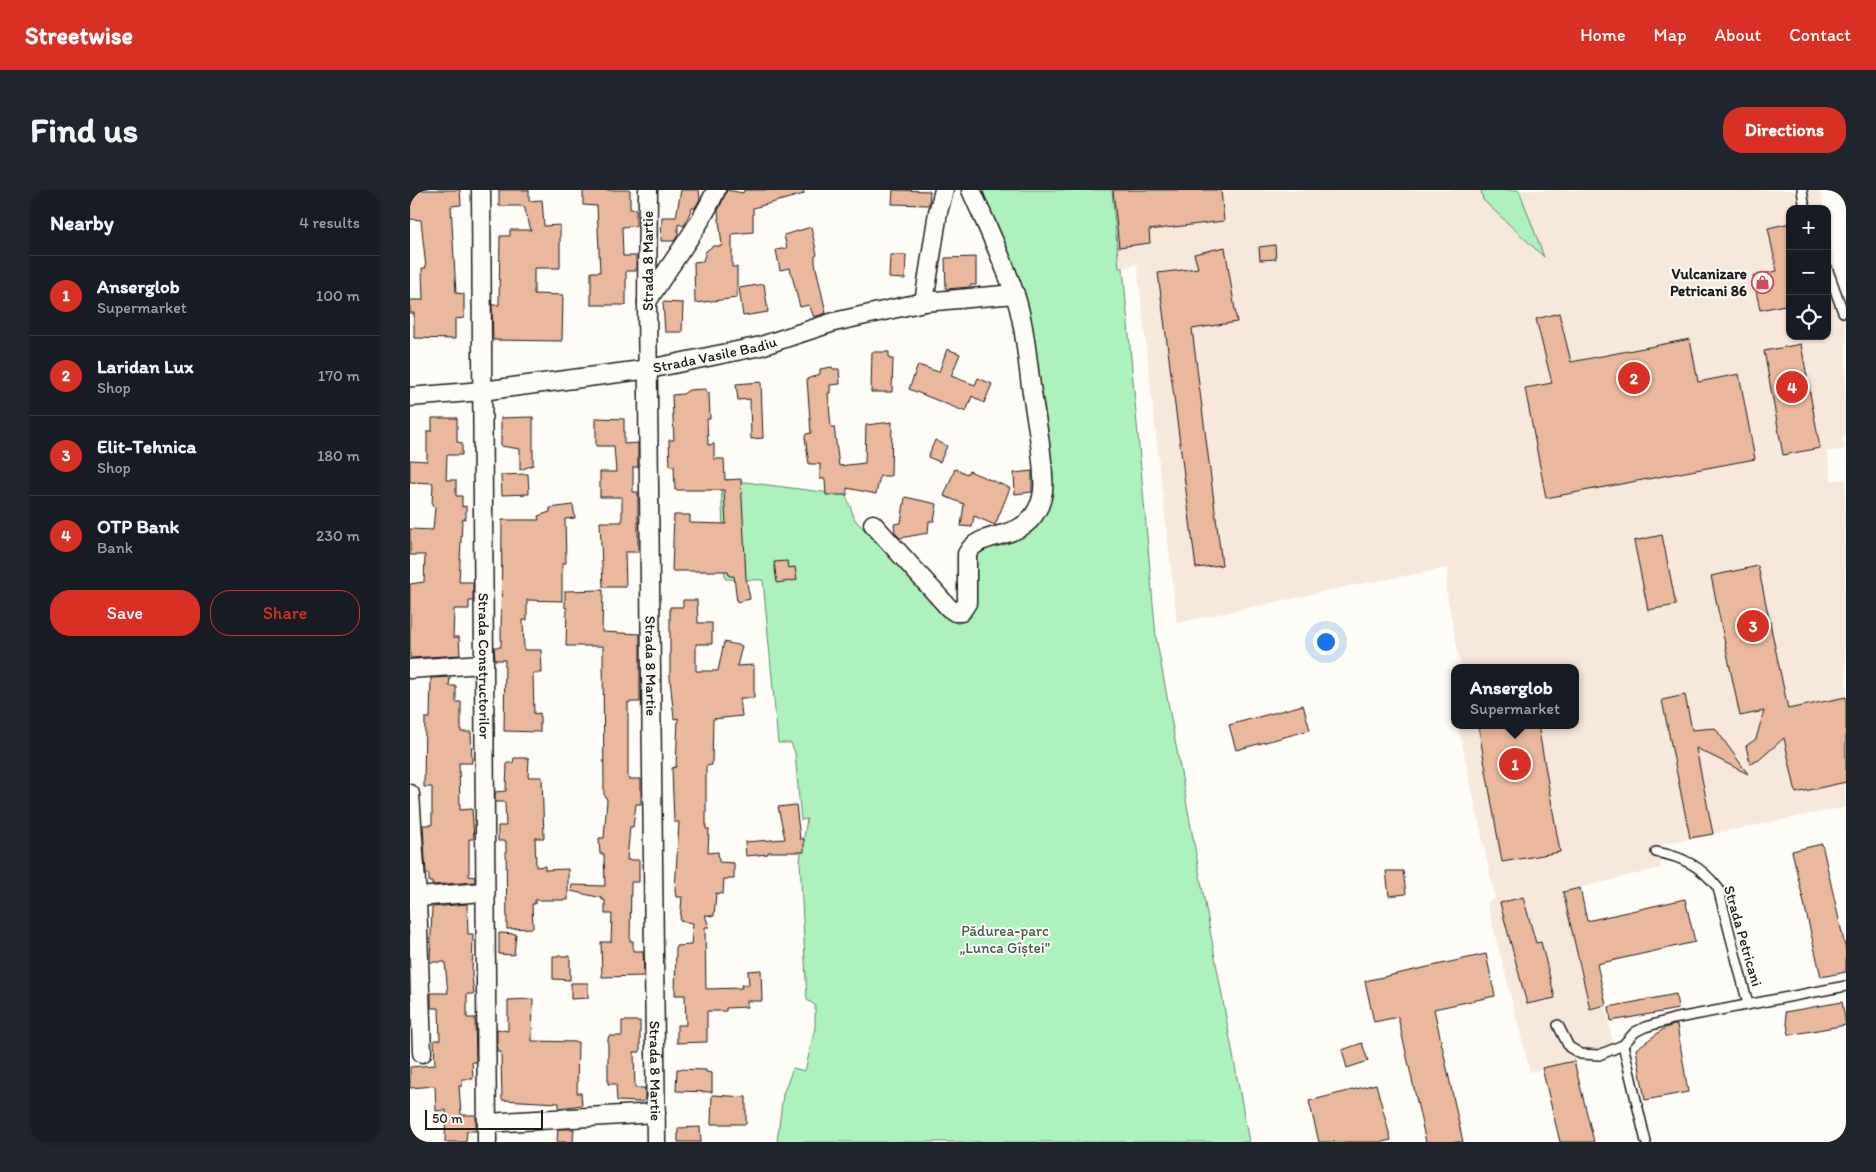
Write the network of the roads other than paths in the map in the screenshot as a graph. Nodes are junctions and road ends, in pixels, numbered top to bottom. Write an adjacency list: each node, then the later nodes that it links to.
1 (481, 190): 14 (street, Strada Constructorilor)
2 (648, 190): 11 (street, Strada 8 Martie)
3 (716, 190): 11 (street)
4 (944, 190): 10 (street)
5 (972, 190): 9 (street)
6 (1802, 190): 7 (lane)
7 (1804, 205)
8 (1831, 279): 12 (lane)
9 (1015, 294): 10 (street, Strada Vasile Badiu); 16 (street)
10 (924, 302): 13 (street, Strada Vasile Badiu)
11 (647, 303): 13 (street, Strada 8 Martie)
12 (1843, 312)
13 (649, 369): 14 (street, Strada Vasile Badiu); 29 (street, Strada 8 Martie)
14 (482, 391): 15 (street, Strada Vasile Badiu); 17 (street, Strada Constructorilor)
15 (410, 397)
16 (873, 524)
17 (482, 664): 18 (street); 21 (street, Strada Constructorilor)
18 (410, 668)
19 (410, 794): 22 (street)
20 (1656, 852): 25 (lane, Strada Petricani)
21 (484, 892): 22 (street); 30 (street, Strada Constructorilor)
22 (417, 896): 23 (street)
23 (414, 922): 28 (street)
24 (1846, 986): 25 (lane, Strada Petricani)
25 (1748, 1004): 27 (lane, Strada Petricani)
26 (1558, 1025): 27 (lane, Strada Petricani)
27 (1622, 1045): 33 (lane)
28 (422, 1053)
29 (656, 1113): 30 (street); 32 (street, Strada 8 Martie)
30 (486, 1123): 31 (street, Strada Constructorilor)
31 (487, 1142)
32 (656, 1142)
33 (1646, 1142)

